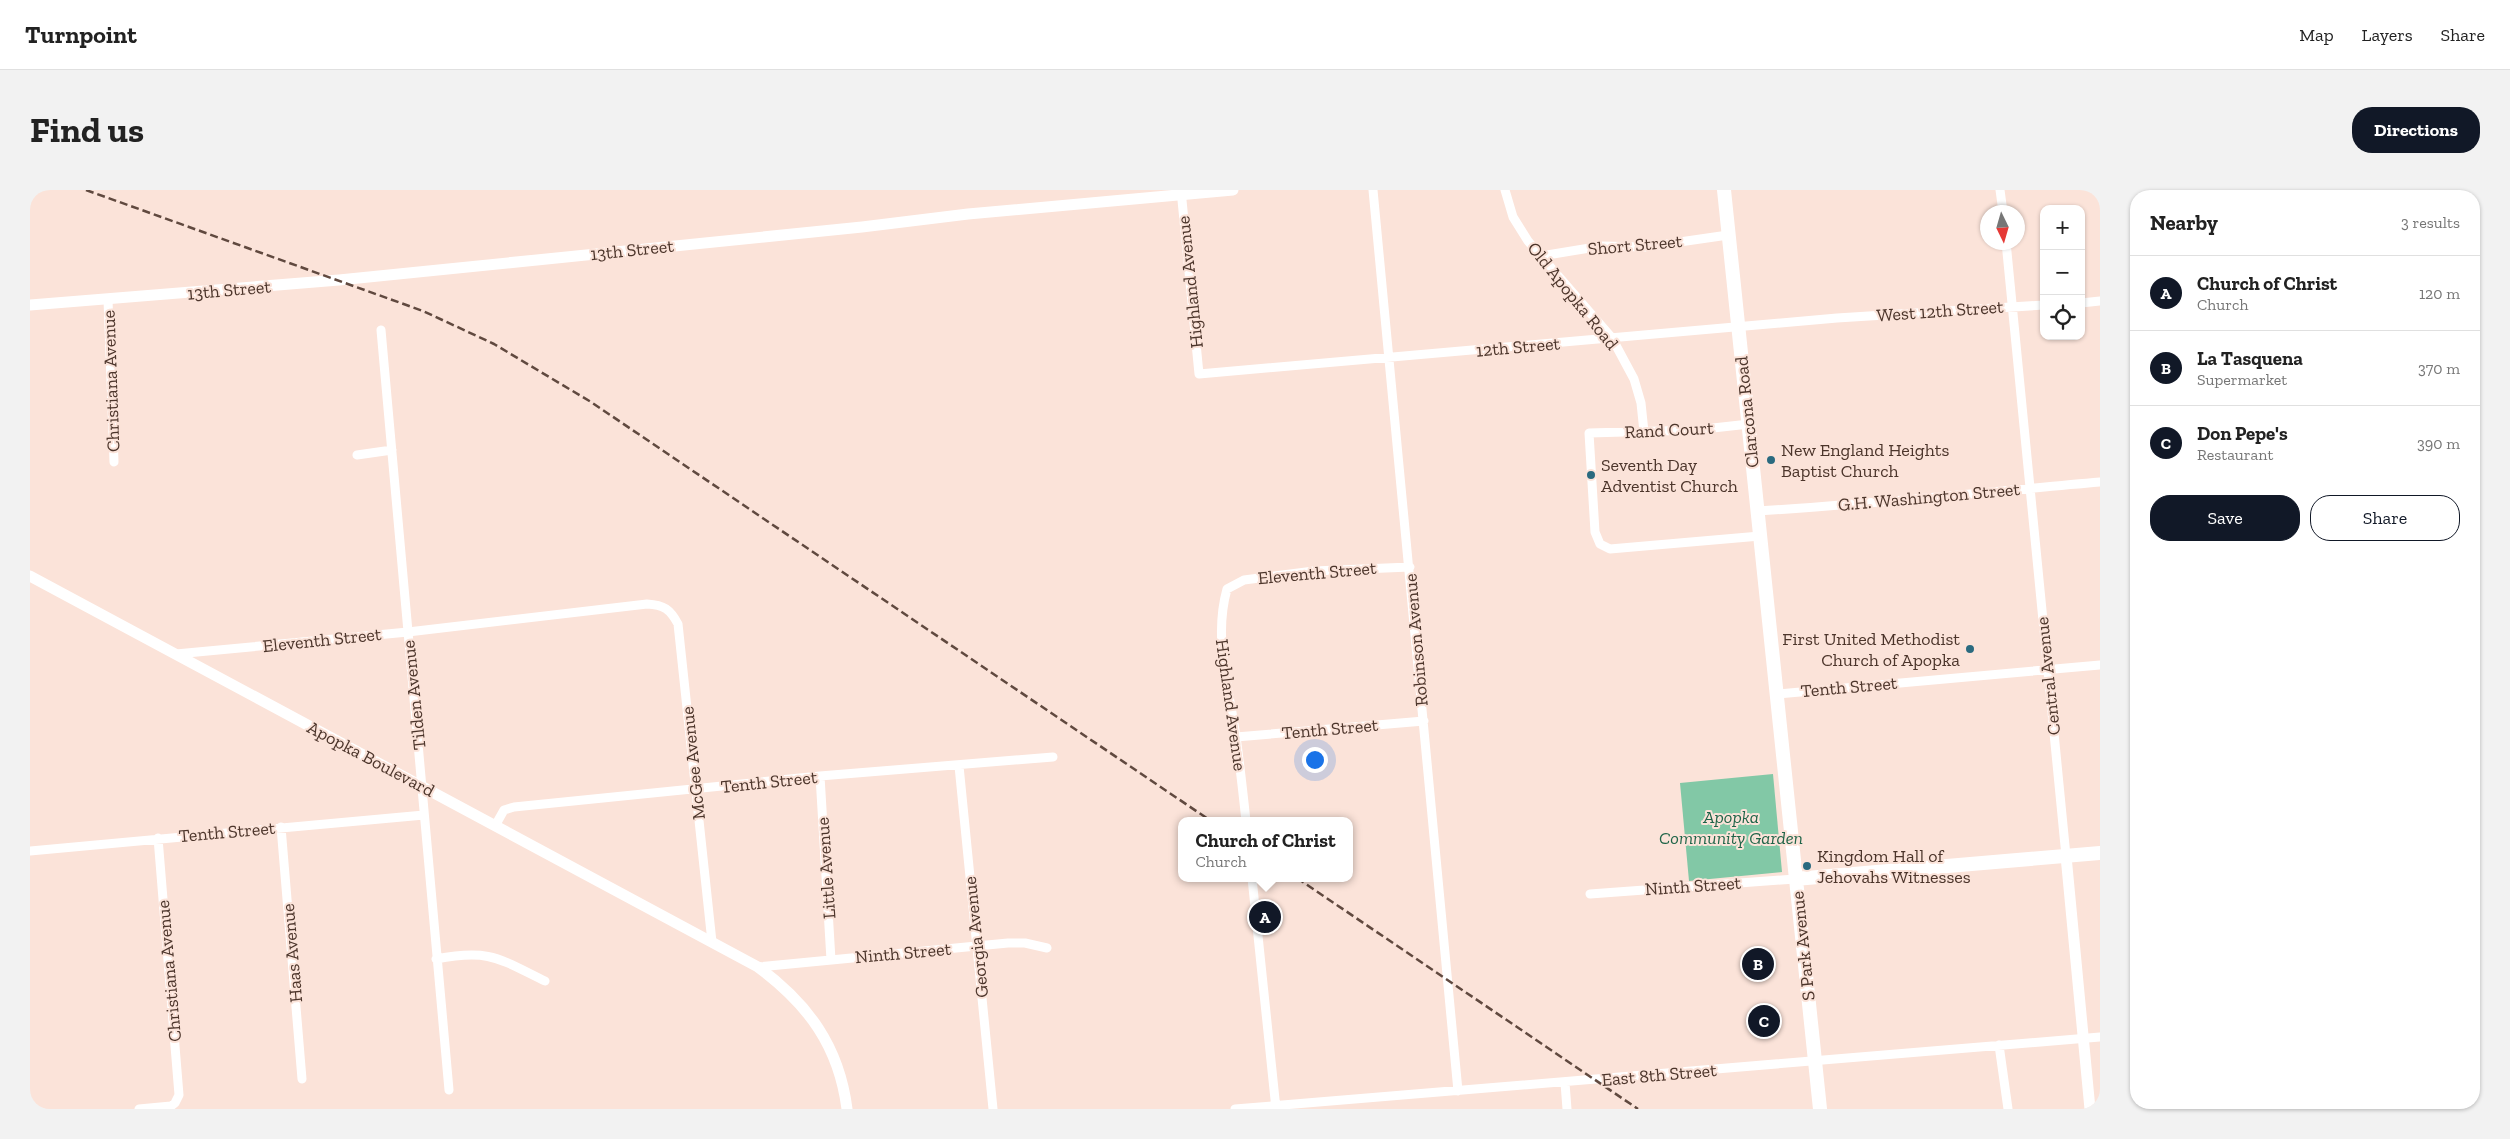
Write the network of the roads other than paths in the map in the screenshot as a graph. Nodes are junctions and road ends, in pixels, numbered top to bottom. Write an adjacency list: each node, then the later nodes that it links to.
1 (1234, 190): 6 (street, 13th Street)
2 (1373, 190): 21 (street, Robinson Avenue)
3 (1505, 190): 10 (street, Old Apopka Road)
4 (1724, 190): 8 (main road, Clarcona Road)
5 (2000, 190): 7 (street)
6 (1181, 192): 11 (street, 13th Street); 22 (street, Highland Avenue)
7 (2002, 205)
8 (1728, 235): 10 (street, Short Street); 18 (main road, Clarcona Road)
9 (2007, 250): 16 (street, Central Avenue)
10 (1541, 256): 20 (street, Old Apopka Road)
11 (108, 300): 14 (street, 13th Street); 27 (street, Christiana Avenue)
12 (2100, 301): 13 (street)
13 (2085, 303)
14 (30, 305)
15 (2040, 305): 16 (street, West 12th Street)
16 (2012, 307): 17 (street, West 12th Street); 29 (street, Central Avenue)
17 (1837, 318): 18 (street, 12th Street)
18 (1738, 327): 20 (street, 12th Street); 23 (main road, Clarcona Road)
19 (381, 330): 25 (street, Tilden Avenue)
20 (1612, 338): 21 (street, 12th Street); 24 (street, Old Apopka Road)
21 (1388, 358): 22 (street, 12th Street); 32 (street, Robinson Avenue)
22 (1199, 374)
23 (1749, 424): 24 (street, Rand Court); 30 (main road, Clarcona Road)
24 (1644, 432): 31 (street, Rand Court)
25 (392, 450): 26 (street); 36 (street, Tilden Avenue)
26 (357, 455)
27 (114, 462)
28 (2100, 482): 29 (street, G.H. Washington Street)
29 (2029, 488): 30 (street, G.H. Washington Street); 39 (street, Central Avenue)
30 (1758, 512): 31 (main road, Clarcona Road)
31 (1760, 536): 40 (main road, Clarcona Road)
32 (1410, 567): 34 (street, Eleventh Street); 41 (street, Robinson Avenue)
33 (30, 576): 37 (street, Apopka Boulevard)
34 (1227, 589): 42 (street, Highland Avenue)
35 (647, 604): 36 (street, Eleventh Street); 47 (street, McGee Avenue)
36 (408, 632): 37 (street, Eleventh Street); 46 (street, Tilden Avenue)
37 (176, 654): 46 (street, Apopka Boulevard)
38 (2100, 665): 39 (street, Tenth Street)
39 (2047, 670): 40 (street, Tenth Street); 55 (street, Central Avenue)
40 (1777, 694): 56 (main road, S Park Avenue)
41 (1424, 721): 42 (street, Tenth Street); 73 (street, Robinson Avenue)
42 (1236, 737): 49 (street, Highland Avenue)
43 (1053, 756): 44 (street, Tenth Street)
44 (958, 766): 45 (street, Tenth Street); 60 (street, Georgia Avenue)
45 (820, 776): 47 (street, Tenth Street); 63 (street, Little Avenue)
46 (424, 787): 48 (street, Tilden Avenue); 50 (street, Apopka Boulevard)
47 (696, 789): 50 (street, Tenth Street); 59 (street, McGee Avenue)
48 (424, 815): 51 (street, Tenth Street); 62 (street, Tilden Avenue)
49 (1246, 817)
50 (494, 826): 59 (street, Apopka Boulevard)
51 (281, 827): 52 (street, Tenth Street); 70 (street, Haas Avenue)
52 (158, 838): 53 (street, Tenth Street); 75 (street, Christiana Avenue)
53 (30, 851)
54 (2100, 853): 55 (main road)
55 (2066, 856): 56 (main road); 67 (street, Central Avenue)
56 (1795, 879): 58 (street, Ninth Street); 69 (main road, S Park Avenue)
57 (1252, 882): 74 (street)
58 (1590, 894)
59 (712, 942): 64 (street, Apopka Boulevard)
60 (977, 947): 61 (street, Ninth Street); 63 (street, Ninth Street); 77 (street, Georgia Avenue)
61 (1047, 948)
62 (436, 959): 65 (street); 72 (street, Tilden Avenue)
63 (831, 960): 64 (street, Ninth Street)
64 (758, 967): 76 (street, Apopka Boulevard)
65 (545, 981)
66 (2100, 1037): 67 (street, East 8th Street)
67 (2084, 1038): 68 (street, East 8th Street); 82 (street, Central Avenue)
68 (1999, 1045): 69 (street, East 8th Street); 81 (street)
69 (1815, 1061): 71 (street, East 8th Street); 80 (main road, S Park Avenue)
70 (302, 1079)
71 (1565, 1083): 73 (street, East 8th Street); 79 (street)
72 (449, 1090)
73 (1458, 1091): 74 (street, East 8th Street)
74 (1275, 1107): 78 (street, East 8th Street)
75 (139, 1109)
76 (847, 1109)
77 (993, 1109)
78 (1235, 1109)
79 (1567, 1109)
80 (1820, 1109)
81 (2008, 1109)
82 (2090, 1109)

